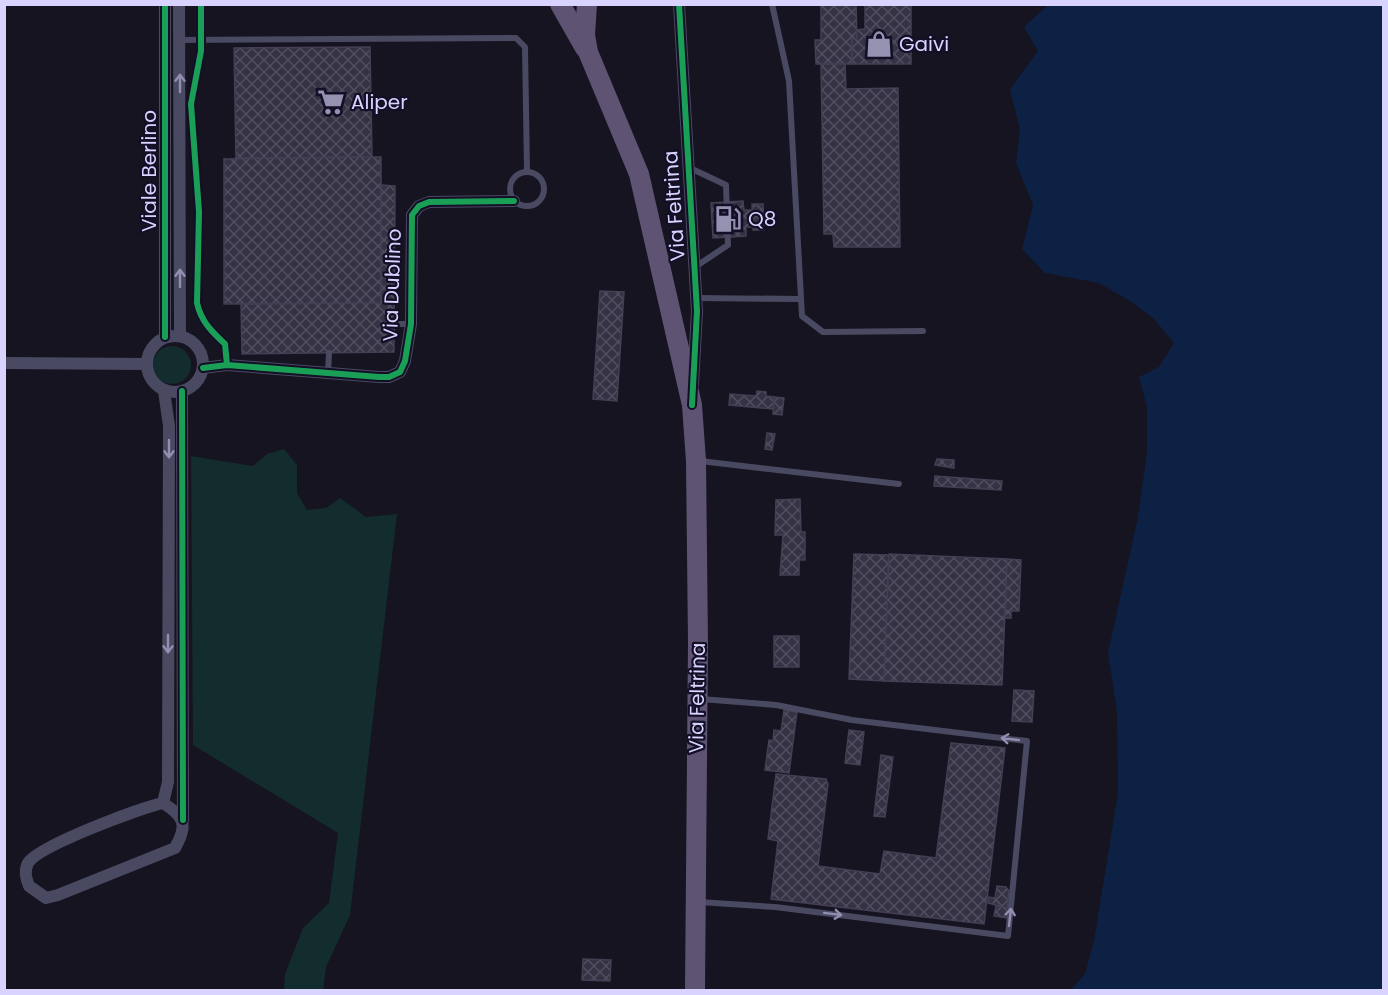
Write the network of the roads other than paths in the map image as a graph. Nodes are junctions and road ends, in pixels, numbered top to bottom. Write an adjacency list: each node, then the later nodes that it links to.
1 (165, 4): 19 (street, Viale Berlino)
2 (179, 4): 7 (street, Viale Berlino)
3 (560, 4): 8 (main road, Via Feltrina)
4 (587, 4): 8 (main road, Via Feltrina)
5 (679, 4): 9 (street, Via Feltrina)
6 (772, 4): 14 (lane)
7 (179, 40): 10 (lane); 18 (street, Viale Berlino, one-way to 7)
8 (588, 52): 27 (main road, Via Feltrina)
9 (688, 167): 12 (street, Via Feltrina); 12 (lane)
10 (527, 171): 11 (lane); 11 (lane)
11 (514, 201): 16 (street, Via Dublino)
12 (694, 267): 13 (street, Via Feltrina)
13 (696, 298): 14 (lane); 27 (street, Via Feltrina)
14 (801, 299): 17 (lane)
15 (394, 324): 16 (lane)
16 (411, 324): 24 (street, Via Dublino)
17 (922, 330)
18 (180, 336): 19 (street); 23 (street)
19 (165, 337): 22 (street)
20 (329, 353): 24 (lane)
21 (4, 363): 22 (street)
22 (146, 364): 25 (street)
23 (203, 368): 24 (street, Via Dublino); 26 (street)
24 (328, 373)
25 (164, 390): 26 (street); 31 (street, one-way to 31)
26 (182, 392): 32 (street)
27 (692, 405): 28 (main road, Via Feltrina)
28 (696, 461): 29 (lane); 30 (main road, Via Feltrina)
29 (899, 484)
30 (697, 699): 33 (main road, Via Feltrina); 33 (lane, one-way to 30)
31 (163, 803): 32 (street); 32 (street)
32 (183, 820)
33 (695, 902): 34 (main road, Via Feltrina)
34 (695, 990)

